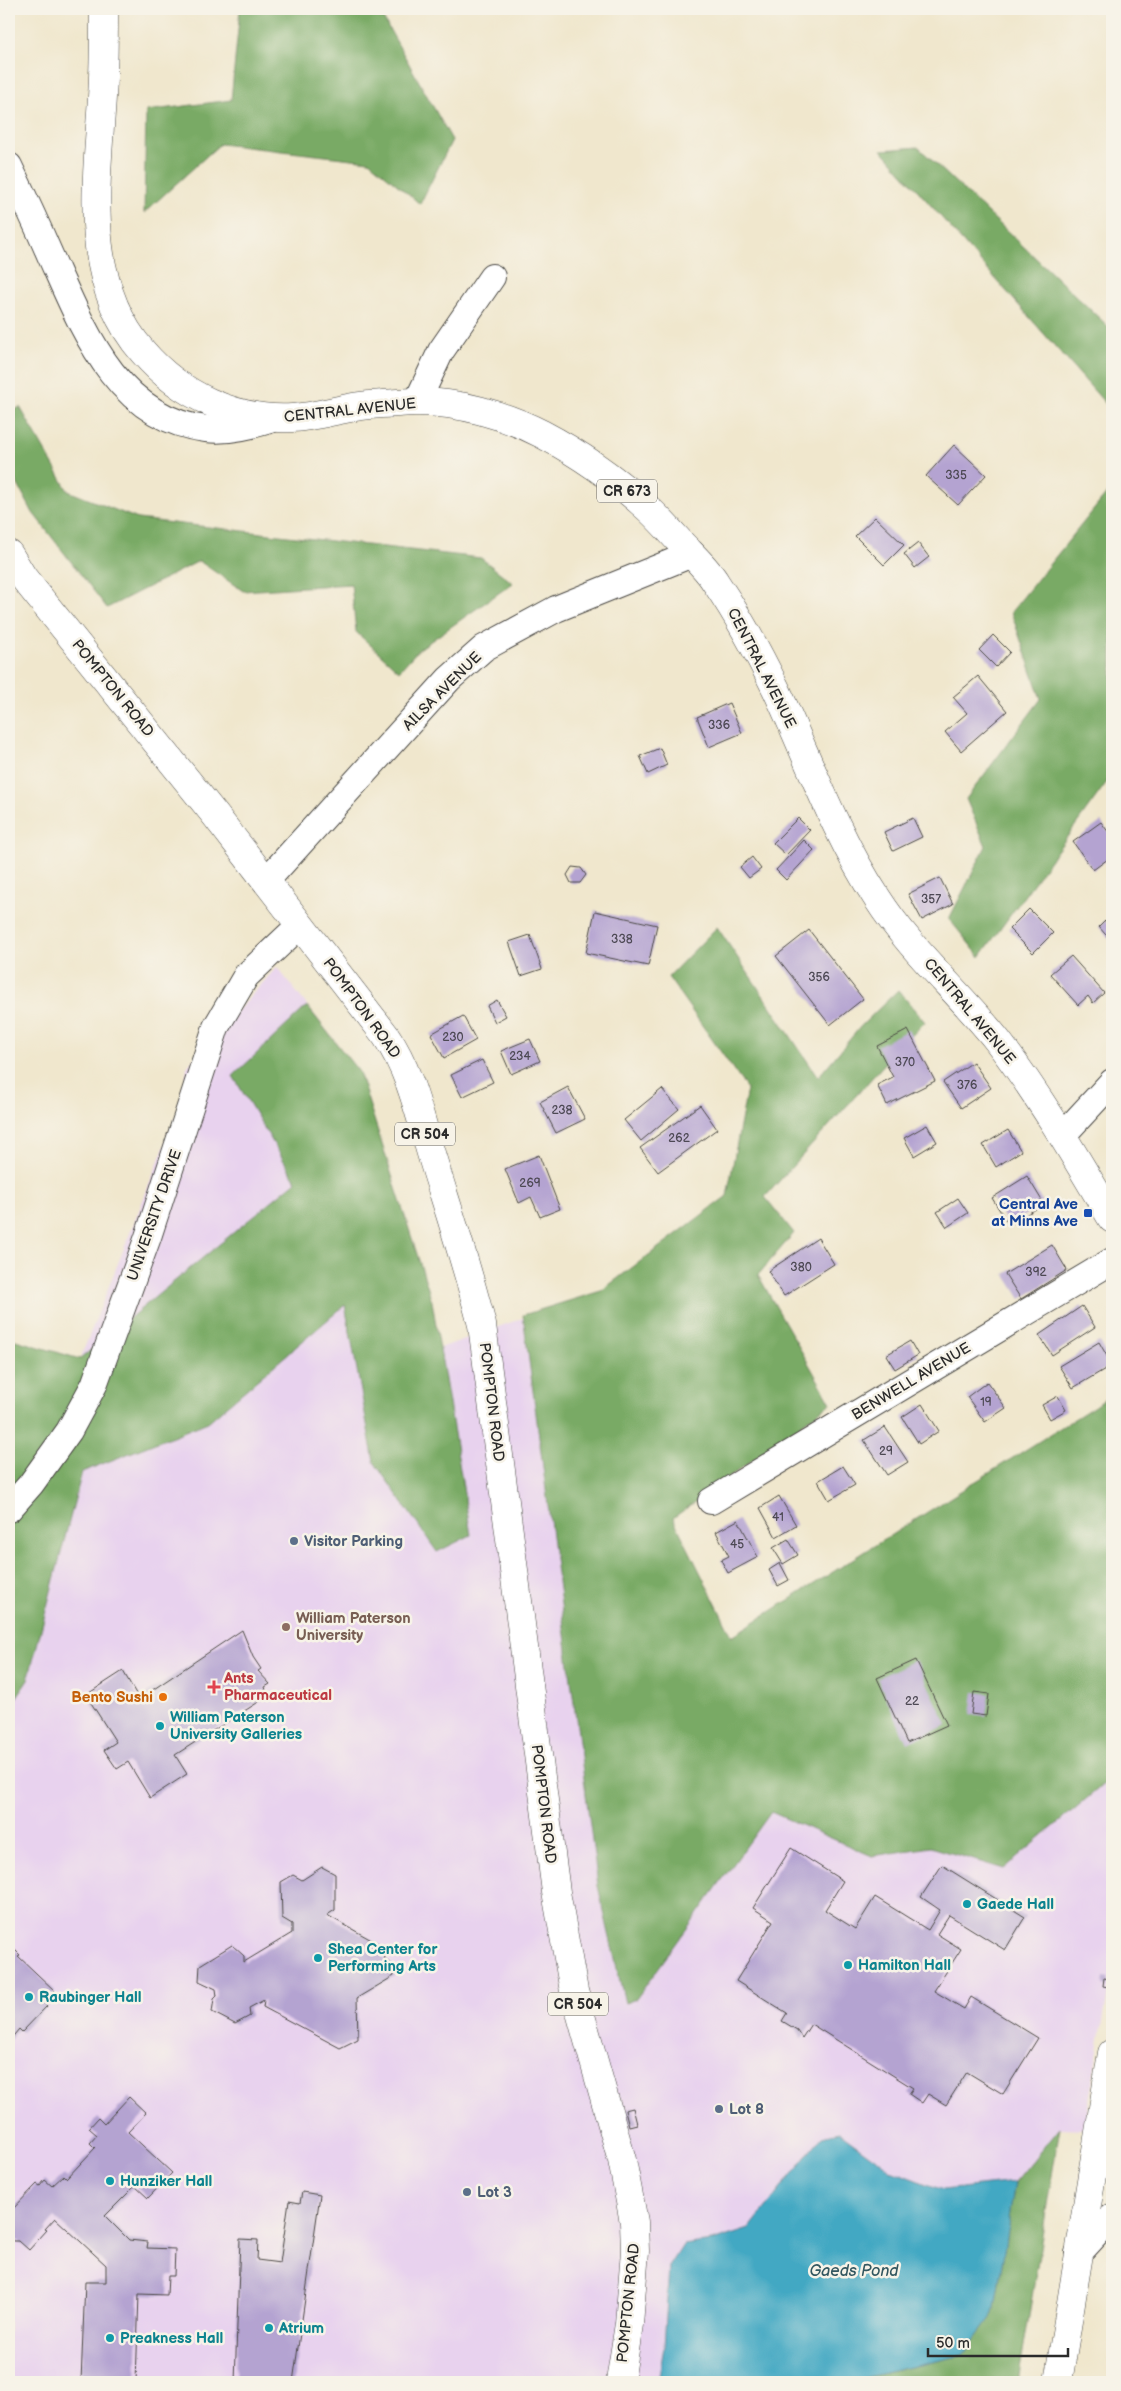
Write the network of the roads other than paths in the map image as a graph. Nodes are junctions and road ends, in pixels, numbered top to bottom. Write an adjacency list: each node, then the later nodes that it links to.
1 (104, 9): 5 (main road, CENTRAL AVENUE / CR 673)
2 (9, 166): 5 (street)
3 (492, 277): 4 (street)
4 (417, 402): 5 (main road, CENTRAL AVENUE / CR 673); 7 (main road, CENTRAL AVENUE / CR 673)
5 (279, 418)
6 (9, 554): 8 (main road, POMPTON ROAD / CR 504)
7 (692, 554): 8 (street, AILSA AVENUE); 11 (main road, CENTRAL AVENUE / CR 673)
8 (266, 881): 9 (main road, POMPTON ROAD / CR 504)
9 (300, 925): 15 (street, UNIVERSITY DRIVE); 19 (main road, POMPTON ROAD / CR 504)
10 (1112, 1082): 11 (street)
11 (1062, 1136): 12 (main road, CENTRAL AVENUE / CR 673)
12 (1112, 1219)
13 (1112, 1260): 14 (street, BENWELL AVENUE)
14 (711, 1501)
15 (9, 1509)
16 (1112, 2062): 18 (main road)
17 (1112, 2218): 18 (street)
18 (1078, 2254): 20 (main road)
19 (620, 2382)
20 (1058, 2382)

